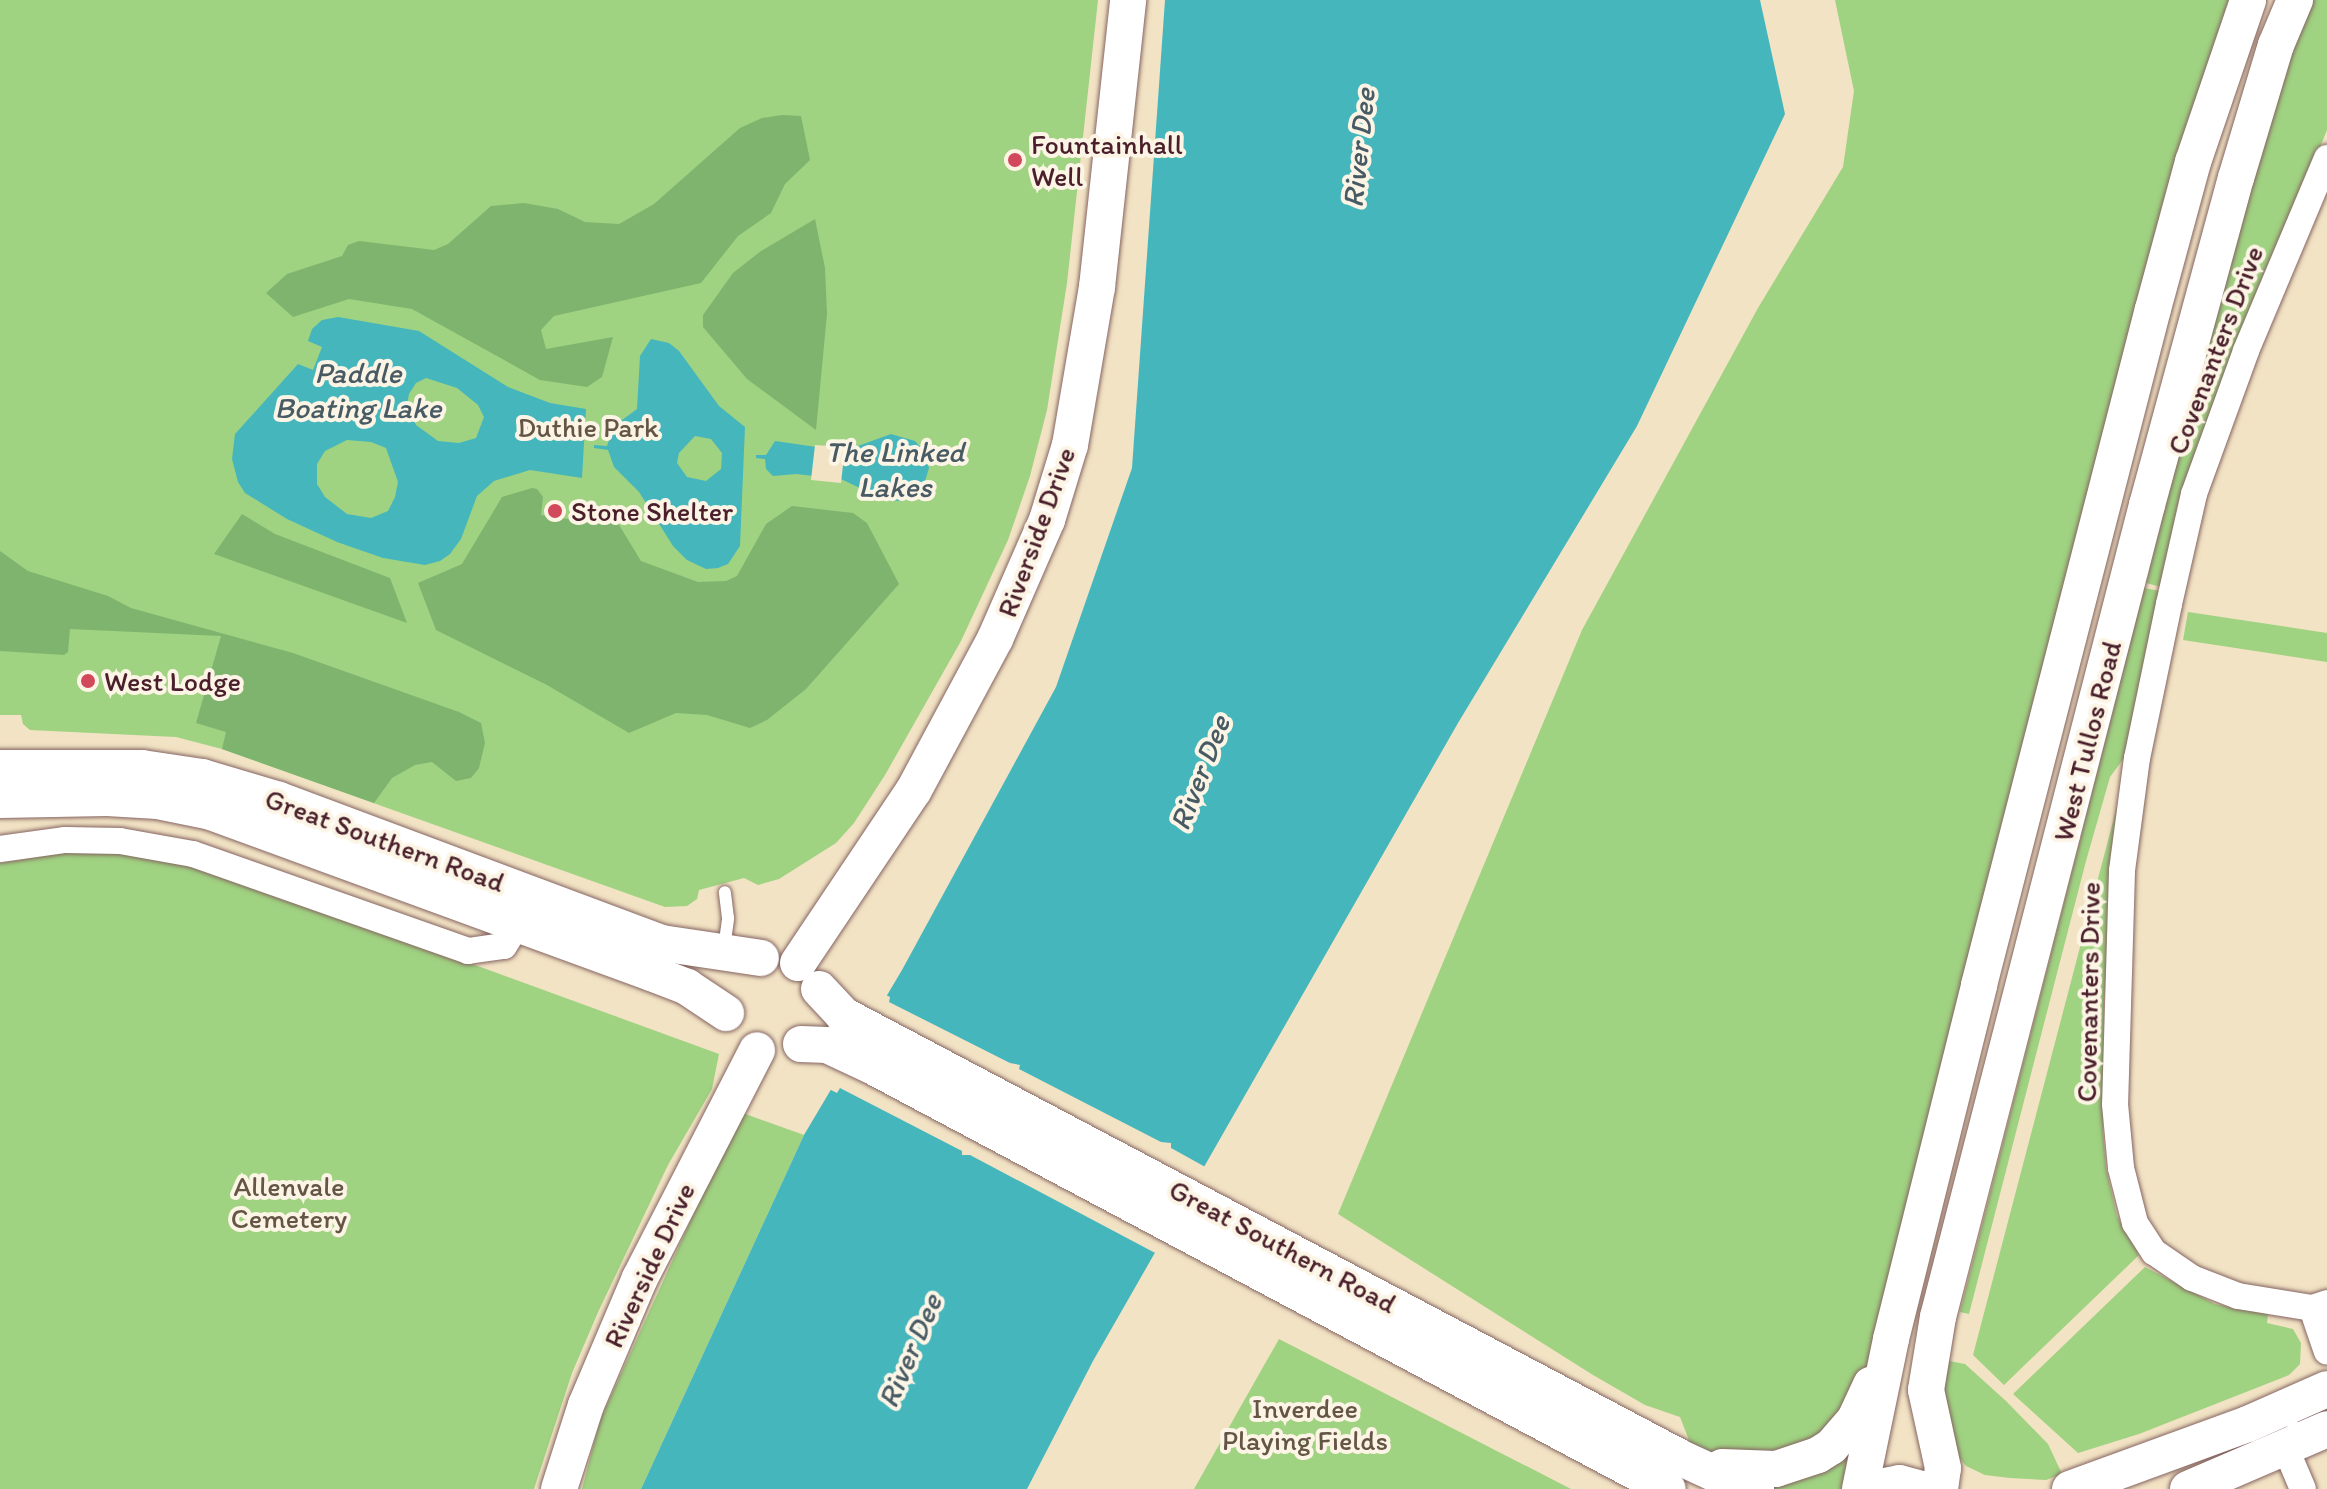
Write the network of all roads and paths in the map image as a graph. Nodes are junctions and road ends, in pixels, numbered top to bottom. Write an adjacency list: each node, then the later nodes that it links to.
1 (1128, 0): 12 (main road, Riverside Drive)
2 (2248, 0): 16 (main road, West Tullos Road)
3 (2295, 0): 28 (main road, West Tullos Road)
4 (2327, 158): 15 (street, Covenanters Drive)
5 (0, 768): 10 (main road, Great Southern Road)
6 (0, 800): 9 (main road, Great Southern Road)
7 (0, 849): 9 (street)
8 (725, 892): 10 (lane)
9 (518, 924): 13 (main road, Great Southern Road)
10 (723, 950): 11 (main road, Great Southern Road)
11 (761, 958): 12 (main road); 13 (main road)
12 (818, 1011): 14 (main road); 22 (main road, Great Southern Road)
13 (726, 1013): 14 (main road)
14 (757, 1050): 23 (main road, Riverside Drive)
15 (2320, 1305): 17 (street, Covenanters Drive)
16 (1891, 1339): 22 (main road); 25 (main road, West Tullos Road)
17 (2327, 1352)
18 (2327, 1389): 29 (main road)
19 (2327, 1398): 21 (street)
20 (2327, 1429): 21 (main road)
21 (2286, 1449): 30 (main road); 31 (street)
22 (1679, 1475): 24 (main road, Great Southern Road)
23 (559, 1489)
24 (1756, 1489)
25 (1860, 1489)
26 (1869, 1489): 27 (main road)
27 (1921, 1489)
28 (1940, 1489)
29 (2070, 1489)
30 (2188, 1489)
31 (2303, 1489)

